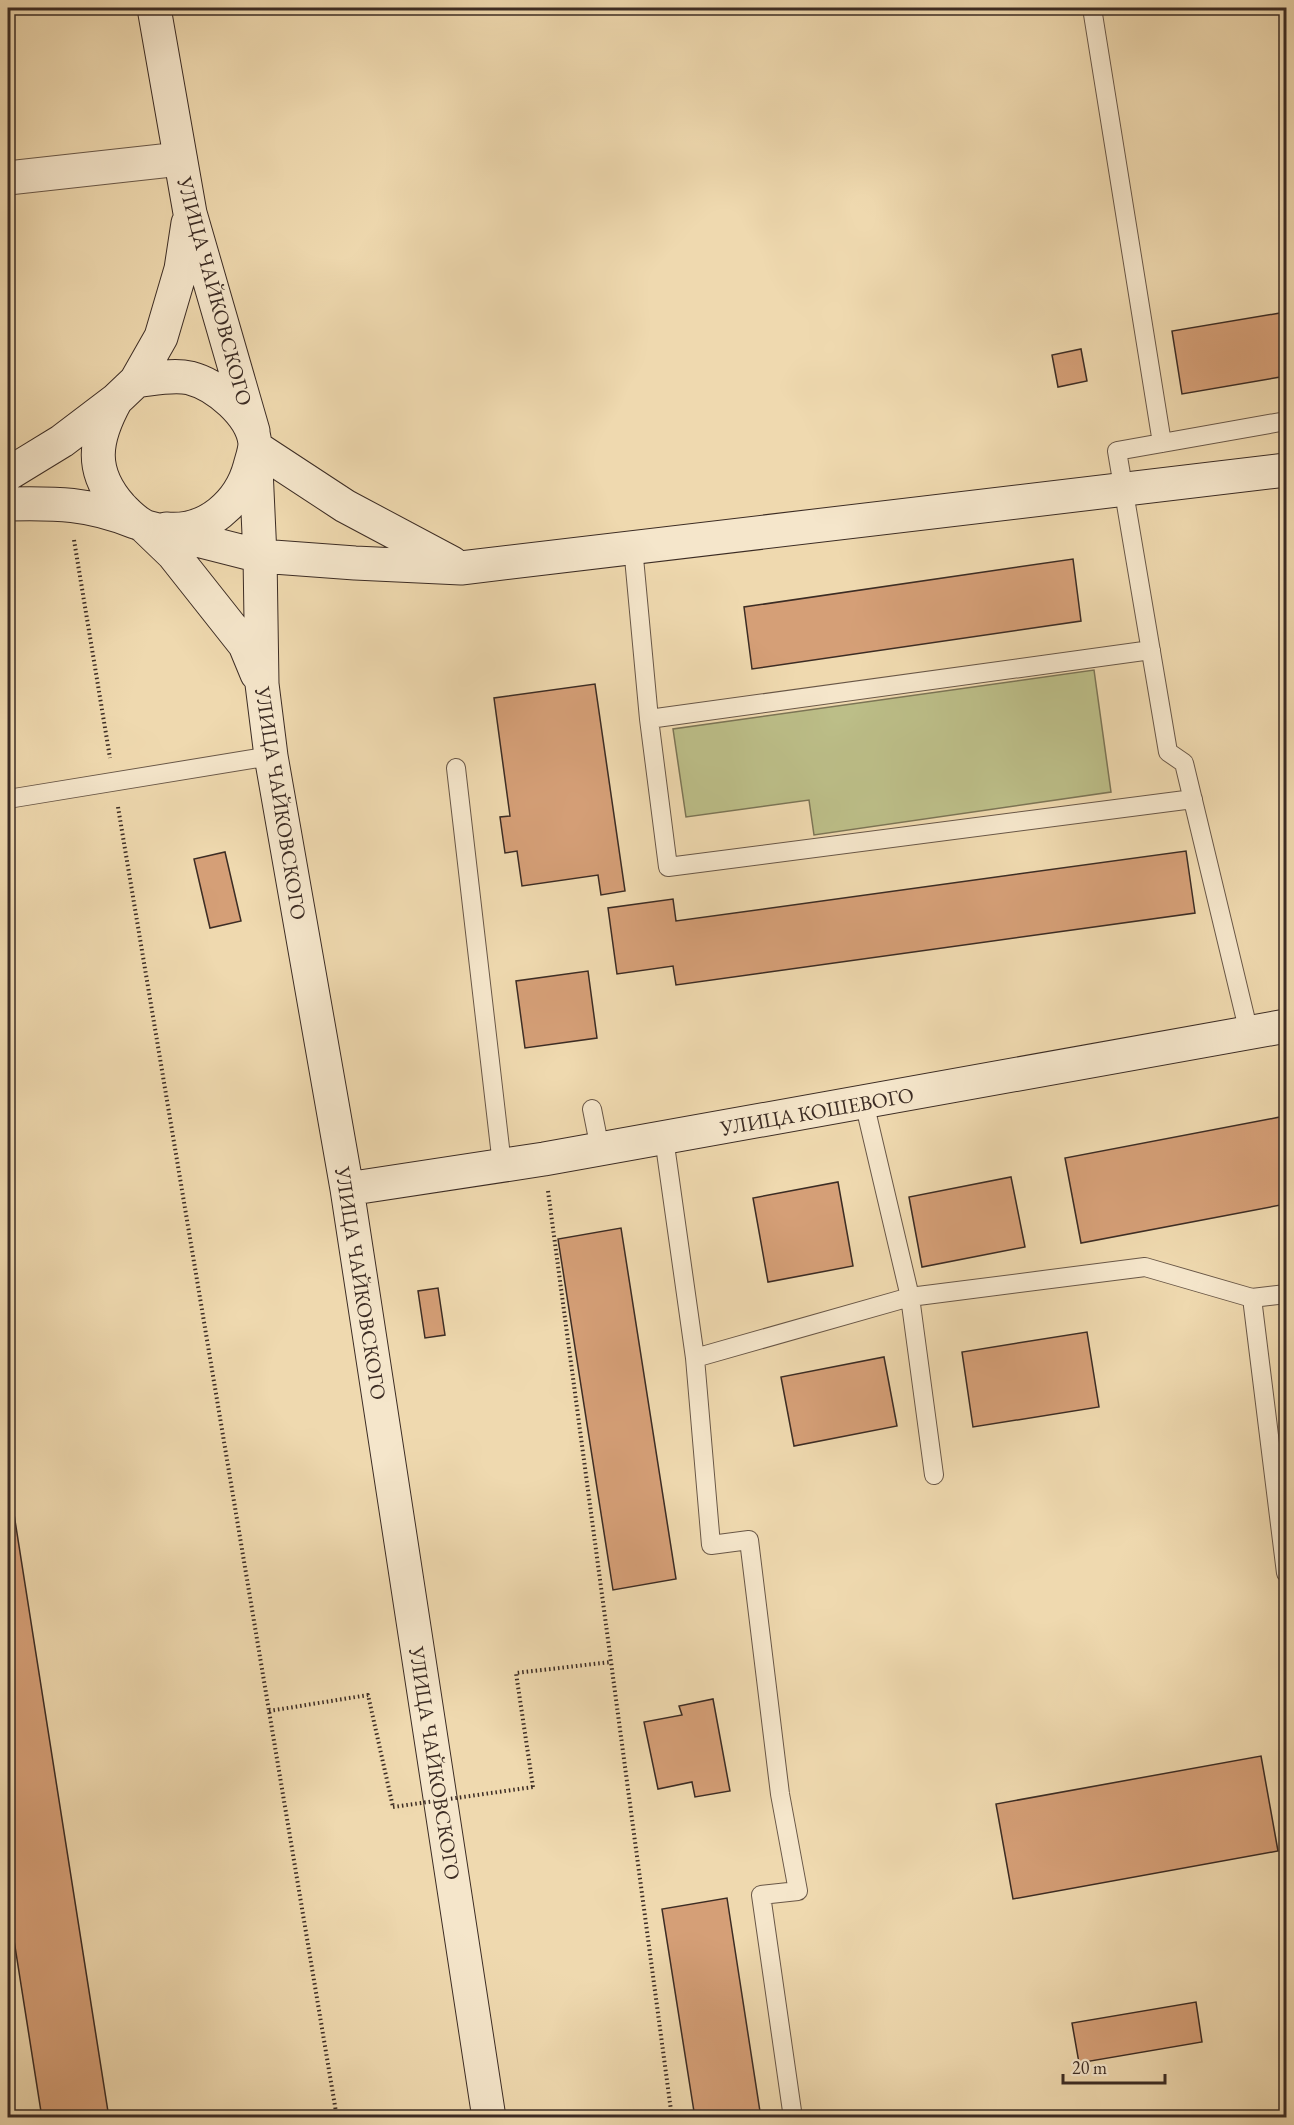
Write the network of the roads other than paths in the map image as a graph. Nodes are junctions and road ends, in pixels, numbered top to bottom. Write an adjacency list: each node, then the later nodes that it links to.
1 (154, 8): 3 (street, УЛИЦА ЧАЙКОВСКОГО)
2 (1092, 8): 9 (lane)
3 (180, 159): 4 (street); 5 (street, УЛИЦА ЧАЙКОВСКОГО)
4 (8, 178)
5 (190, 213): 6 (street); 8 (street, УЛИЦА ЧАЙКОВСКОГО)
6 (126, 391): 8 (street); 11 (street); 14 (street)
7 (1287, 421): 9 (lane)
8 (254, 439): 14 (street); 16 (street, УЛИЦА ЧАЙКОВСКОГО); 17 (street)
9 (1162, 443): 12 (lane)
10 (1287, 470): 12 (street)
11 (8, 474)
12 (1124, 489): 15 (street); 18 (lane)
13 (8, 504): 14 (street)
14 (140, 525): 16 (street); 19 (street)
15 (633, 547): 17 (street); 20 (lane)
16 (260, 556): 17 (street); 19 (street, УЛИЦА ЧАЙКОВСКОГО)
17 (461, 568)
18 (1151, 650): 20 (lane); 24 (lane)
19 (262, 684): 21 (street, УЛИЦА ЧАЙКОВСКОГО)
20 (649, 719): 24 (lane)
21 (271, 756): 23 (lane); 32 (street, УЛИЦА ЧАЙКОВСКОГО)
22 (456, 768): 31 (lane)
23 (8, 799)
24 (1192, 800): 26 (lane)
25 (1287, 1026): 26 (street, УЛИЦА КОШЕВОГО)
26 (1249, 1033): 27 (street, УЛИЦА КОШЕВОГО)
27 (864, 1102): 29 (street, УЛИЦА КОШЕВОГО); 34 (lane)
28 (592, 1108): 30 (lane)
29 (664, 1138): 30 (street, УЛИЦА КОШЕВОГО); 36 (lane)
30 (600, 1149): 31 (street, УЛИЦА КОШЕВОГО)
31 (502, 1166): 32 (street, УЛИЦА КОШЕВОГО)
32 (347, 1189): 39 (street, УЛИЦА ЧАЙКОВСКОГО)
33 (1287, 1294): 35 (lane)
34 (910, 1297): 35 (lane); 36 (lane); 37 (lane)
35 (1252, 1298): 38 (lane)
36 (695, 1358): 40 (lane)
37 (934, 1475)
38 (1287, 1573)
39 (489, 2118)
40 (793, 2118)

